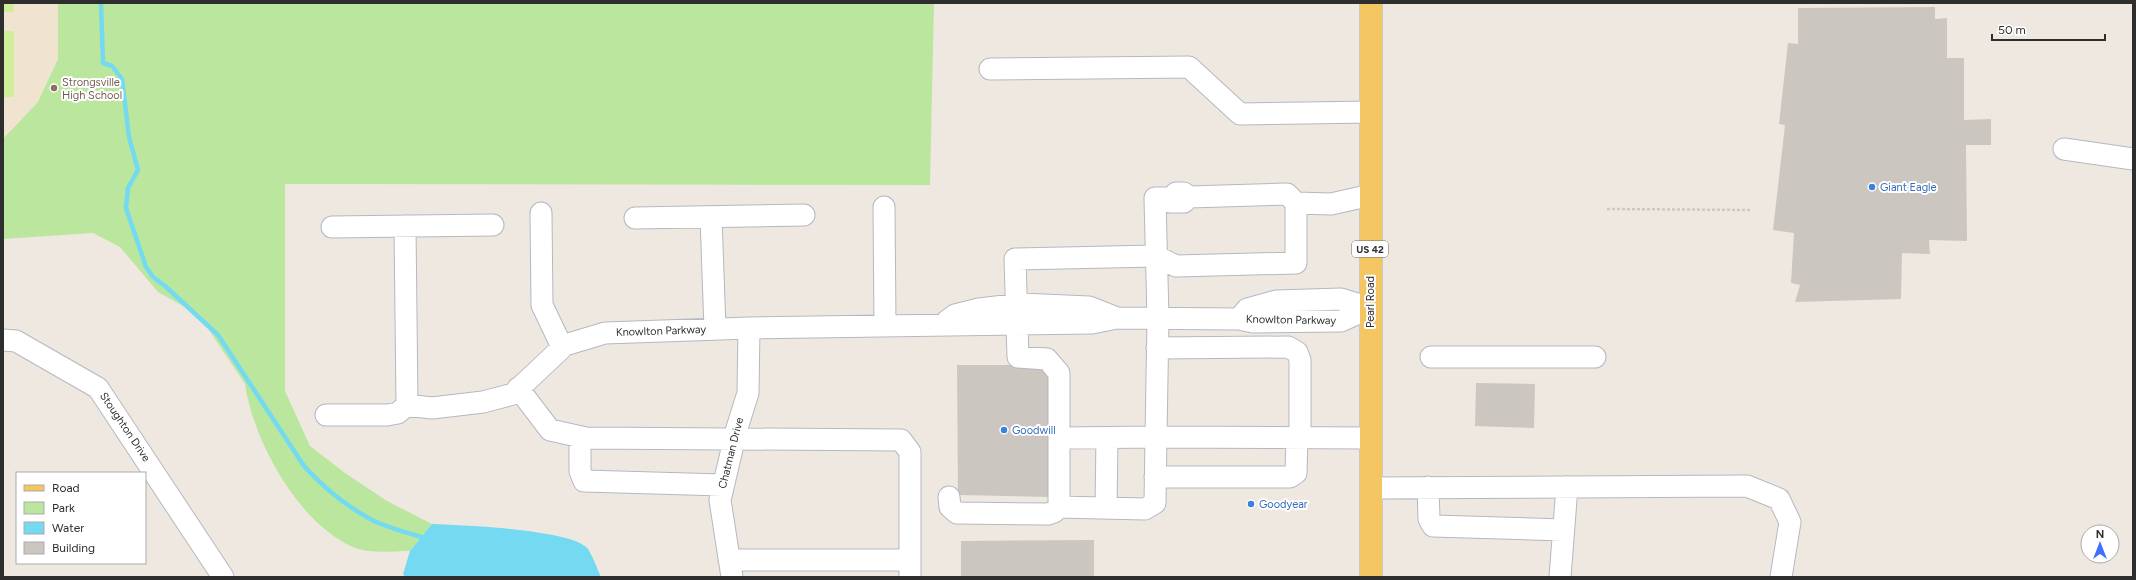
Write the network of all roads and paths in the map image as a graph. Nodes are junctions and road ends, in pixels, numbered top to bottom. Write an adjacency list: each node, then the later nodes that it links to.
1 (1371, 3): 3 (main road, Pearl Road / US 42)
2 (990, 69): 3 (street)
3 (1372, 112): 7 (main road, Pearl Road / US 42)
4 (2064, 149): 5 (street)
5 (2133, 159)
6 (1296, 203): 7 (street); 18 (street); 18 (street)
7 (1370, 205): 19 (main road, Pearl Road / US 42)
8 (884, 207): 22 (street)
9 (1607, 209): 10 (path)
10 (1752, 210)
11 (541, 213): 26 (street)
12 (804, 215): 13 (street)
13 (711, 217): 14 (street); 24 (street)
14 (635, 218)
15 (493, 225): 16 (street)
16 (404, 226): 17 (street); 31 (street)
17 (332, 227)
18 (1156, 256): 20 (street); 21 (street)
19 (1370, 308): 21 (street, Knowlton Parkway); 38 (main road, Pearl Road / US 42)
20 (1016, 314): 21 (street, Knowlton Parkway); 22 (street, Knowlton Parkway); 36 (street)
21 (1158, 318): 27 (street)
22 (885, 326): 23 (street, Knowlton Parkway)
23 (749, 328): 24 (street, Knowlton Parkway); 39 (street, Chatman Drive)
24 (715, 329): 26 (street, Knowlton Parkway)
25 (3, 340): 51 (street, Stoughton Drive)
26 (562, 347): 30 (street, Knowlton Parkway)
27 (1157, 348): 34 (street); 35 (street)
28 (1431, 357): 29 (street)
29 (1595, 357)
30 (518, 388): 31 (street, Knowlton Parkway); 33 (street)
31 (407, 405): 32 (street)
32 (326, 415)
33 (580, 437): 39 (street); 41 (street)
34 (1156, 437): 35 (street); 37 (street); 40 (street)
35 (1298, 437): 38 (street); 40 (street)
36 (1060, 438): 37 (street); 46 (street)
37 (1107, 438): 47 (street)
38 (1371, 438): 43 (main road, Pearl Road / US 42)
39 (734, 440): 41 (street, Chatman Drive); 50 (street)
40 (1155, 477): 47 (street)
41 (723, 485): 49 (street, Chatman Drive)
42 (1567, 487): 44 (street); 48 (street); 54 (street)
43 (1371, 488): 44 (street); 52 (main road, Pearl Road / US 42)
44 (1428, 488): 48 (street)
45 (949, 497): 46 (street)
46 (1059, 507): 47 (street)
47 (1106, 508)
48 (1563, 530): 53 (street)
49 (731, 568): 50 (street)
50 (910, 568)
51 (223, 577)
52 (1371, 577)
53 (1560, 577)
54 (1781, 577)

